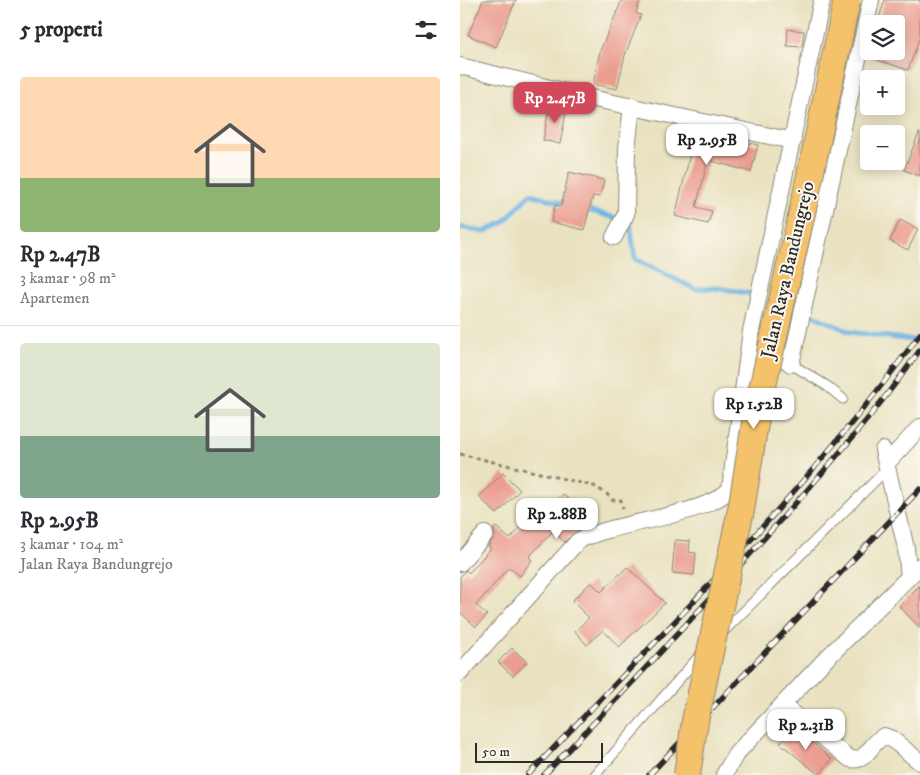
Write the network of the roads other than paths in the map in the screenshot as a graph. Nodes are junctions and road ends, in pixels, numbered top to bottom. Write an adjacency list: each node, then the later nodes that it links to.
1 (822, 0): 6 (street)
2 (846, 0): 20 (main road, Jalan Raya Bandungrejo, bridge)
3 (871, 0): 9 (street)
4 (460, 66): 5 (street)
5 (632, 106): 6 (street); 7 (street)
6 (793, 141): 8 (street)
7 (620, 227)
8 (751, 332): 9 (street); 16 (street)
9 (792, 364): 10 (lane)
10 (843, 399)
11 (920, 427): 12 (street)
12 (886, 460): 15 (street); 19 (lane)
13 (485, 534): 14 (street)
14 (460, 563)
15 (914, 572): 17 (street)
16 (460, 673)
17 (783, 705): 18 (street); 21 (street)
18 (920, 762)
19 (595, 775)
20 (687, 775)
21 (724, 775)

